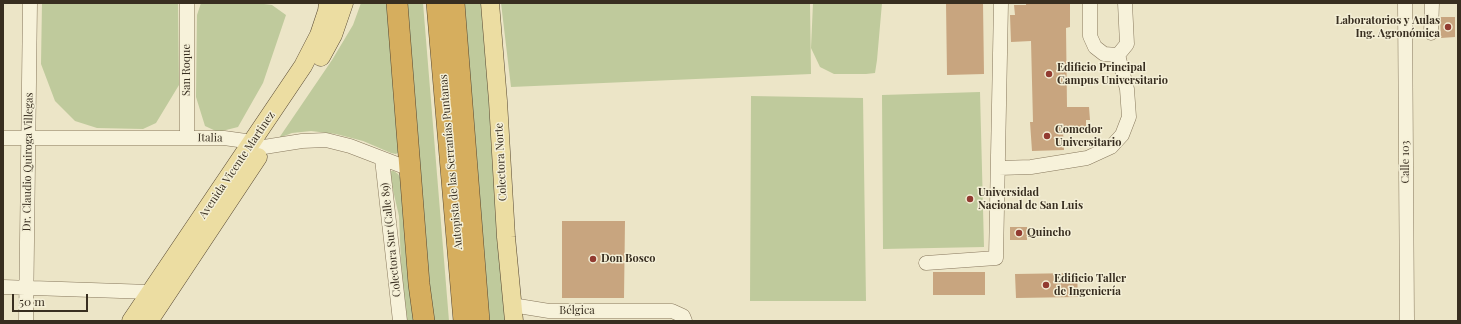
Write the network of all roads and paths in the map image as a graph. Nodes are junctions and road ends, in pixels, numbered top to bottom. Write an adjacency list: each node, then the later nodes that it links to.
1 (30, 3): 17 (street, Dr. Claudio Quiroga Villegas)
2 (187, 3): 18 (street, San Roque)
3 (328, 3): 19 (main road, Avenida Vicente Martinez)
4 (344, 3): 19 (main road, Avenida Vicente Martinez)
5 (397, 3): 22 (highway)
6 (437, 3): 33 (highway, Autopista de las Serranías Puntanas)
7 (454, 3): 34 (highway, Autopista de las Serranías Puntanas)
8 (490, 3): 27 (main road, Colectora Norte)
9 (1002, 3): 21 (street)
10 (1090, 3): 15 (street)
11 (1125, 3): 15 (street)
12 (1405, 3): 36 (street, Calle 103)
13 (1432, 3): 14 (street)
14 (1431, 33)
15 (1118, 55): 21 (street)
16 (3, 138): 17 (street, Italia)
17 (29, 138): 18 (street, Italia); 25 (street, Dr. Claudio Quiroga Villegas)
18 (187, 138): 19 (street, Italia)
19 (258, 144): 20 (street, Italia); 26 (main road, Avenida Vicente Martinez)
20 (382, 159): 22 (street, Italia); 31 (street, Colectora Sur (Calle 89))
21 (999, 168): 23 (street)
22 (410, 170): 32 (highway)
23 (926, 263)
24 (3, 287): 25 (street)
25 (26, 288): 26 (street); 28 (street, Dr. Claudio Quiroga Villegas)
26 (158, 295): 29 (main road, Avenida Vicente Martinez); 30 (main road, Avenida Vicente Martinez)
27 (513, 313): 35 (street, Bélgica)
28 (26, 321)
29 (131, 321)
30 (149, 321)
31 (400, 321)
32 (424, 321)
33 (464, 321)
34 (479, 321)
35 (685, 321)
36 (1407, 321)

